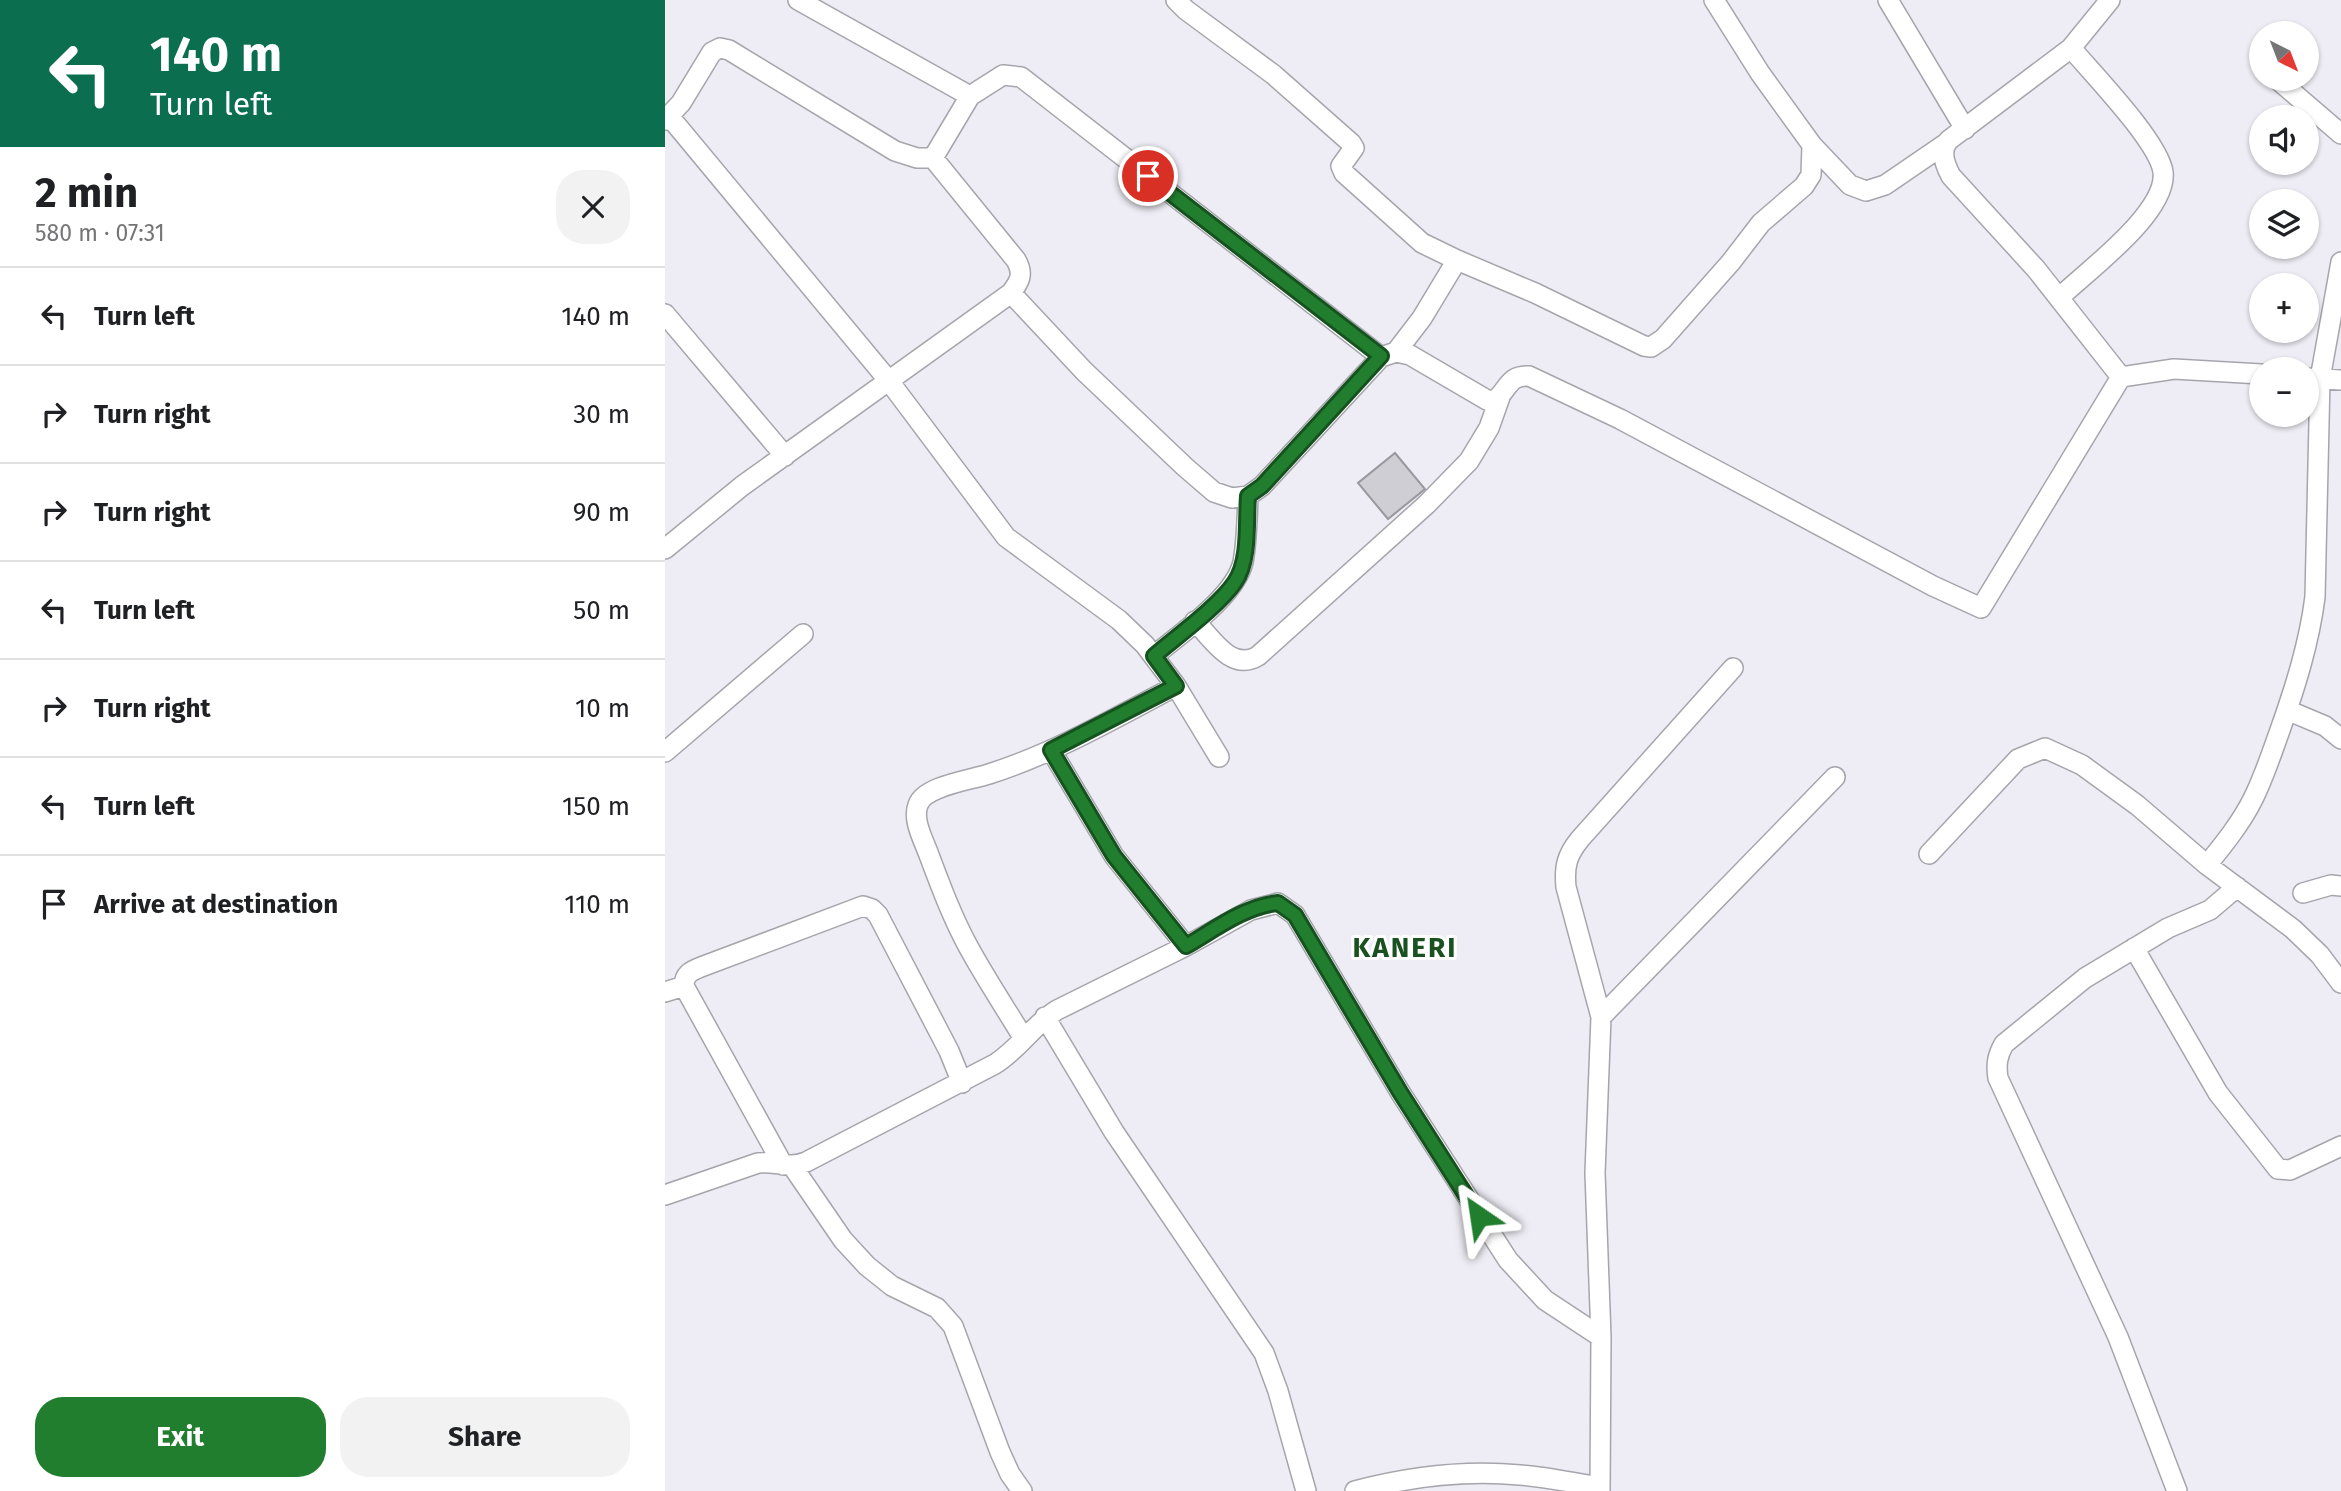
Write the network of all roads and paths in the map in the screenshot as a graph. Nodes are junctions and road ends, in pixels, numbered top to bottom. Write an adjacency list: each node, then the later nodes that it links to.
1 (798, 0): 8 (street)
2 (1176, 0): 15 (street)
3 (1714, 0): 13 (street)
4 (1888, 0): 10 (street)
5 (2110, 0): 6 (street)
6 (2071, 48): 10 (street); 18 (street)
7 (2291, 91): 11 (street)
8 (970, 96): 14 (street); 20 (street)
9 (667, 118): 14 (street); 26 (street)
10 (1965, 129): 12 (street)
11 (2341, 134)
12 (1945, 144): 13 (street); 18 (street)
13 (1812, 145): 15 (street)
14 (933, 158): 17 (street)
15 (1457, 260): 20 (street)
16 (2341, 262): 21 (street)
17 (1011, 293): 26 (street); 30 (street)
18 (2060, 297): 23 (street)
19 (665, 314): 29 (street)
20 (1388, 354): 27 (street); 30 (street)
21 (2318, 357)
22 (2249, 373): 23 (street)
23 (2121, 377): 27 (street)
24 (2319, 379): 25 (street)
25 (2341, 380)
26 (889, 381): 29 (street); 34 (street)
27 (1500, 397): 32 (street)
28 (2313, 427): 37 (street)
29 (785, 456): 31 (street)
30 (1248, 496): 32 (street)
31 (668, 539)
32 (1195, 621): 34 (street)
33 (803, 634): 40 (street)
34 (1154, 656): 36 (street)
35 (1733, 668): 54 (street)
36 (1176, 686): 39 (street); 41 (street)
37 (2287, 710): 38 (street); 44 (street)
38 (2341, 739)
39 (1051, 750): 48 (street); 55 (street)
40 (665, 752)
41 (1219, 757)
42 (1835, 778): 54 (street)
43 (1929, 854): 44 (street)
44 (2207, 865): 46 (street)
45 (2341, 886): 47 (street)
46 (2237, 887): 49 (street); 50 (street)
47 (2303, 894)
48 (1186, 946): 53 (street); 60 (street)
49 (2134, 948): 57 (street); 65 (street)
50 (2341, 982)
51 (684, 986): 52 (street); 56 (street); 58 (street)
52 (665, 992)
53 (1045, 1017): 55 (street); 63 (street)
54 (1601, 1017): 60 (street)
55 (1024, 1039): 56 (street)
56 (962, 1083): 58 (street)
57 (2341, 1146)
58 (788, 1166): 59 (street); 62 (street)
59 (665, 1195)
60 (1601, 1337): 61 (street)
61 (1600, 1489): 64 (street)
62 (1022, 1491)
63 (1306, 1491)
64 (1355, 1491)
65 (2177, 1491)

